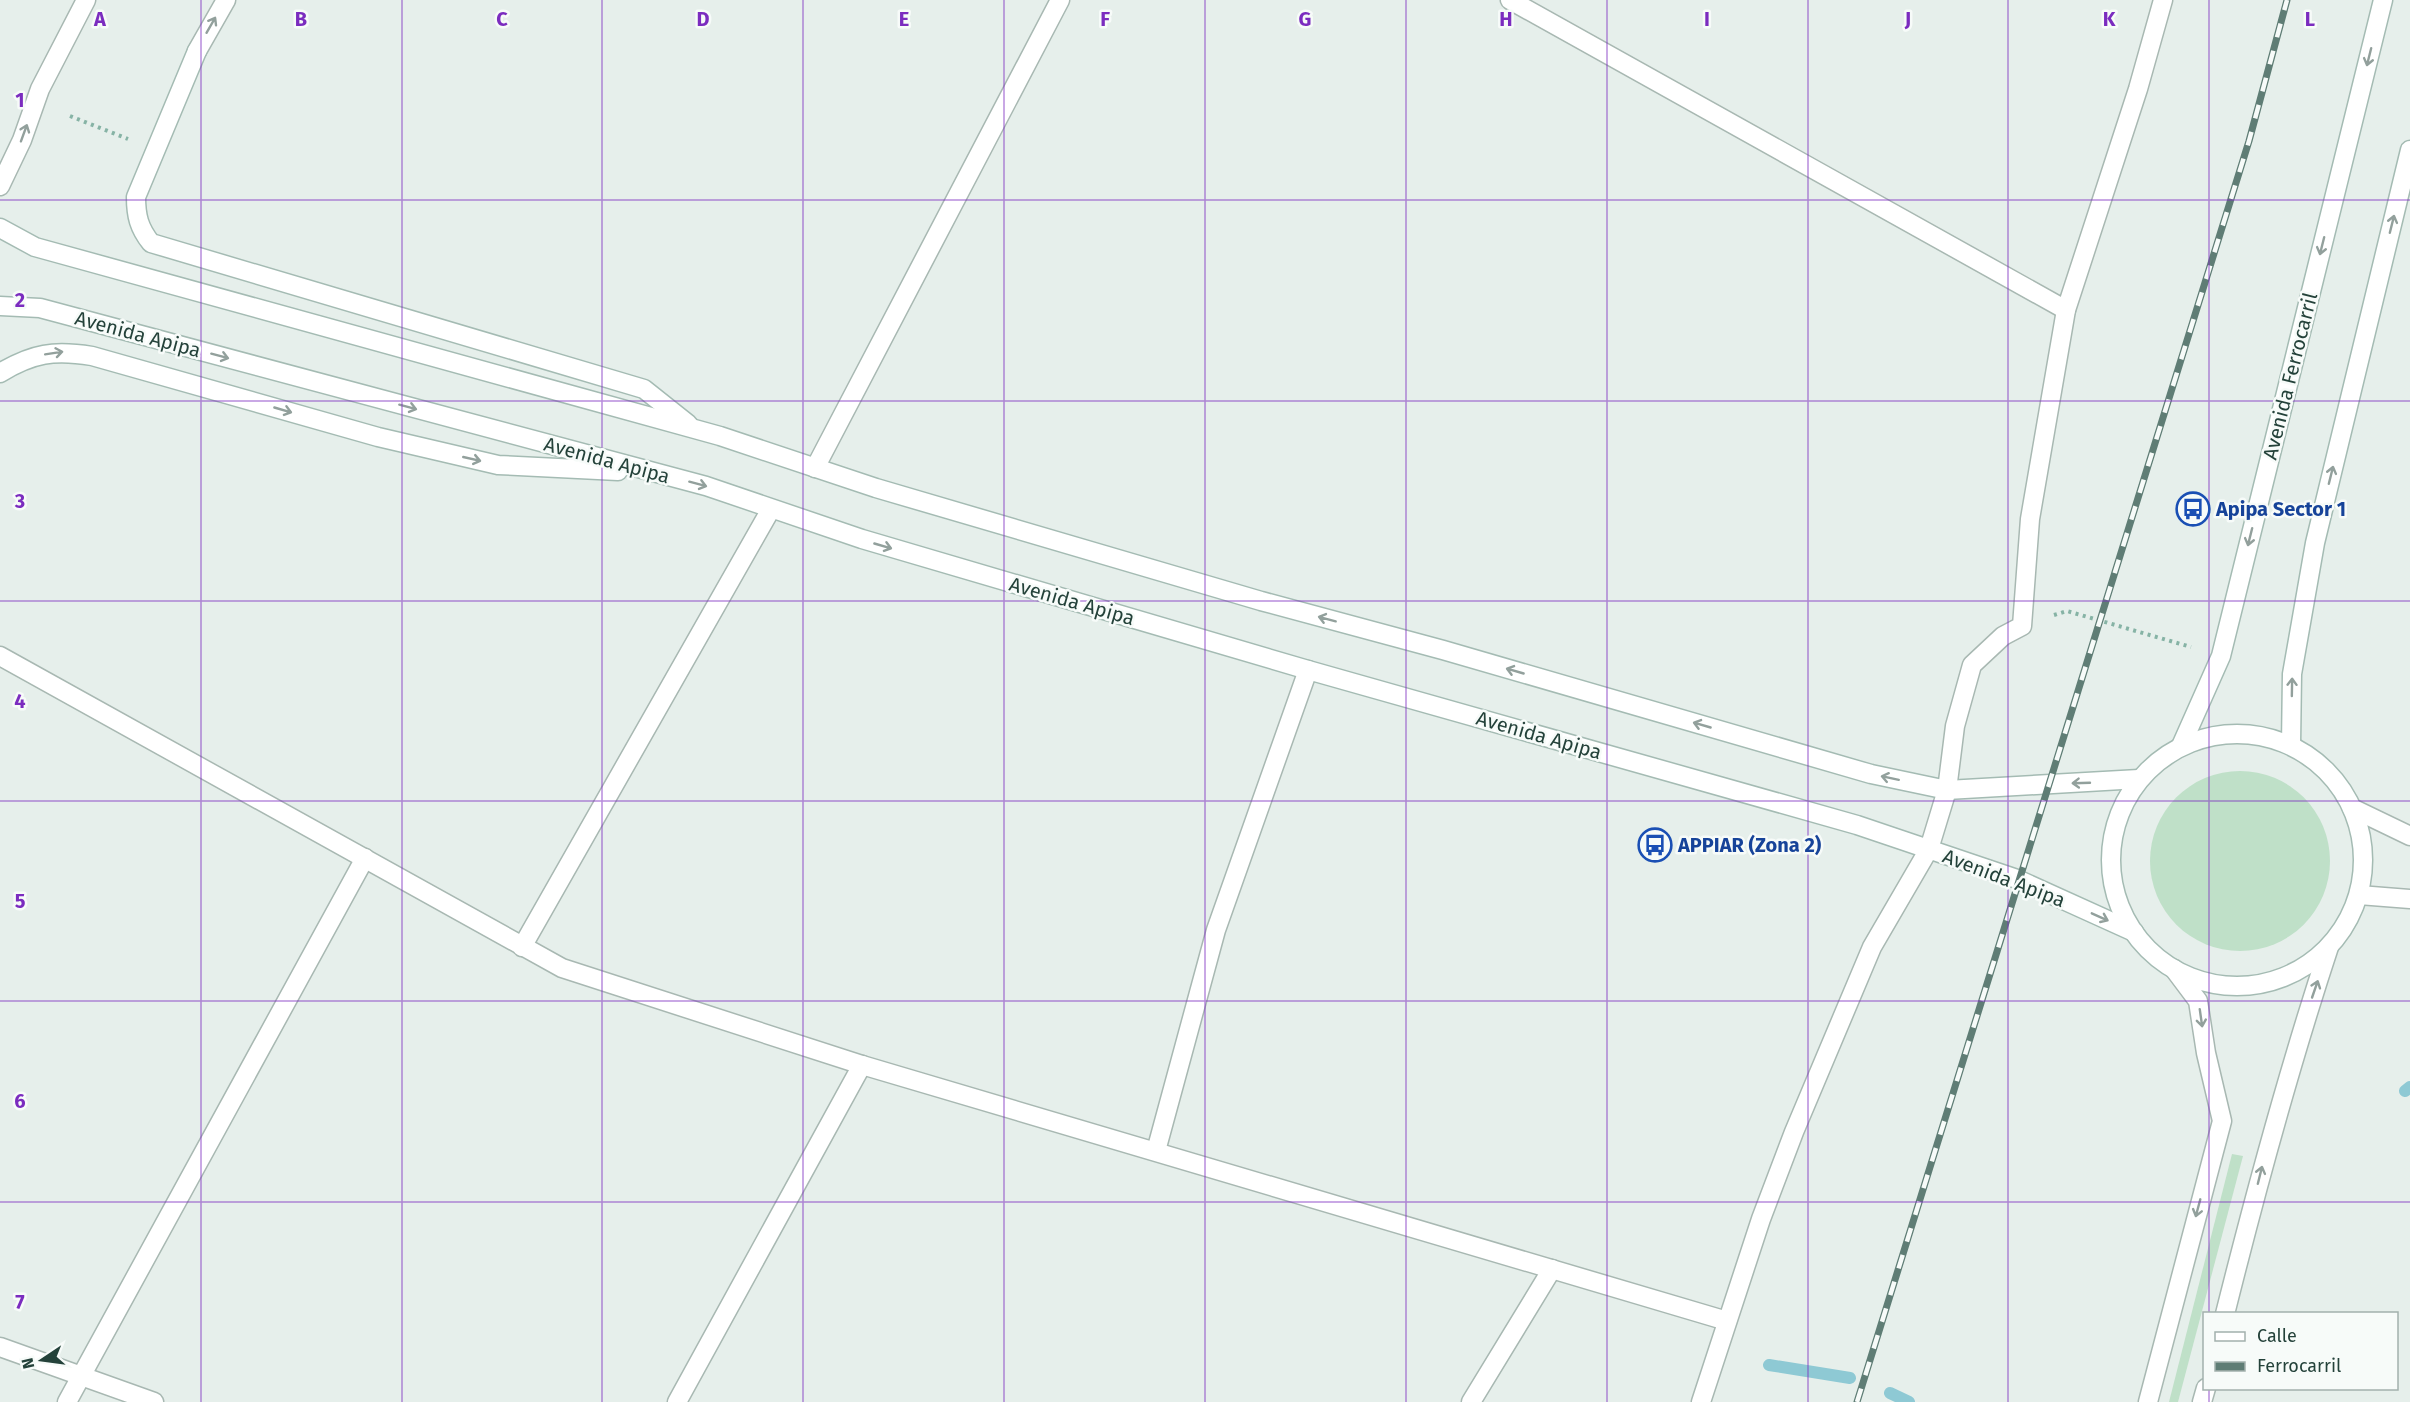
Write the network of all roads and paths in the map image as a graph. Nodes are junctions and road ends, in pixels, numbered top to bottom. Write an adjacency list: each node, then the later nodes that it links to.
1 (86, 0): 10 (street, one-way to 1)
2 (226, 0): 15 (street, one-way to 2)
3 (1060, 0): 16 (street)
4 (1510, 0): 13 (street)
5 (2163, 0): 13 (street)
6 (2383, 0): 21 (street, Avenida Ferrocarril, one-way to 21)
7 (70, 116): 8 (path)
8 (134, 141)
9 (2410, 150): 23 (street, one-way to 9)
10 (0, 186)
11 (0, 228): 15 (street)
12 (0, 306): 17 (street, Avenida Apipa, one-way to 17)
13 (2066, 310): 19 (street)
14 (0, 373): 17 (street, one-way to 17)
15 (695, 429): 16 (street)
16 (815, 468): 26 (street, one-way to 16)
17 (655, 473): 18 (street, Avenida Apipa, one-way to 18)
18 (771, 509): 22 (street, Avenida Apipa, one-way to 22); 35 (street)
19 (2022, 626): 21 (path); 26 (street)
20 (0, 656): 30 (street)
21 (2221, 656): 24 (street, Avenida Ferrocarril)
22 (1308, 670): 29 (street, Avenida Apipa); 38 (street)
23 (2291, 745): 24 (street); 27 (street)
24 (2181, 746): 25 (street)
25 (2139, 779): 26 (street, one-way to 26); 33 (street)
26 (1947, 790): 29 (street)
27 (2352, 808): 28 (street); 31 (street)
28 (2410, 837)
29 (1929, 849): 33 (street, Avenida Apipa, one-way to 33); 41 (street)
30 (365, 858): 35 (street); 43 (street)
31 (2359, 895): 32 (street); 34 (street)
32 (2410, 899)
33 (2134, 932): 36 (street)
34 (2330, 946): 36 (street); 40 (street, one-way to 34)
35 (522, 947): 37 (street)
36 (2174, 969): 49 (street, one-way to 49)
37 (862, 1065): 38 (street); 46 (street)
38 (1156, 1151): 39 (street)
39 (1552, 1269): 41 (street); 47 (street)
40 (2226, 1312)
41 (1727, 1321): 48 (street)
42 (0, 1347): 43 (street)
43 (84, 1375): 44 (street); 45 (street)
44 (67, 1402)
45 (154, 1402)
46 (676, 1402)
47 (1471, 1402)
48 (1701, 1402)
49 (2148, 1402)

